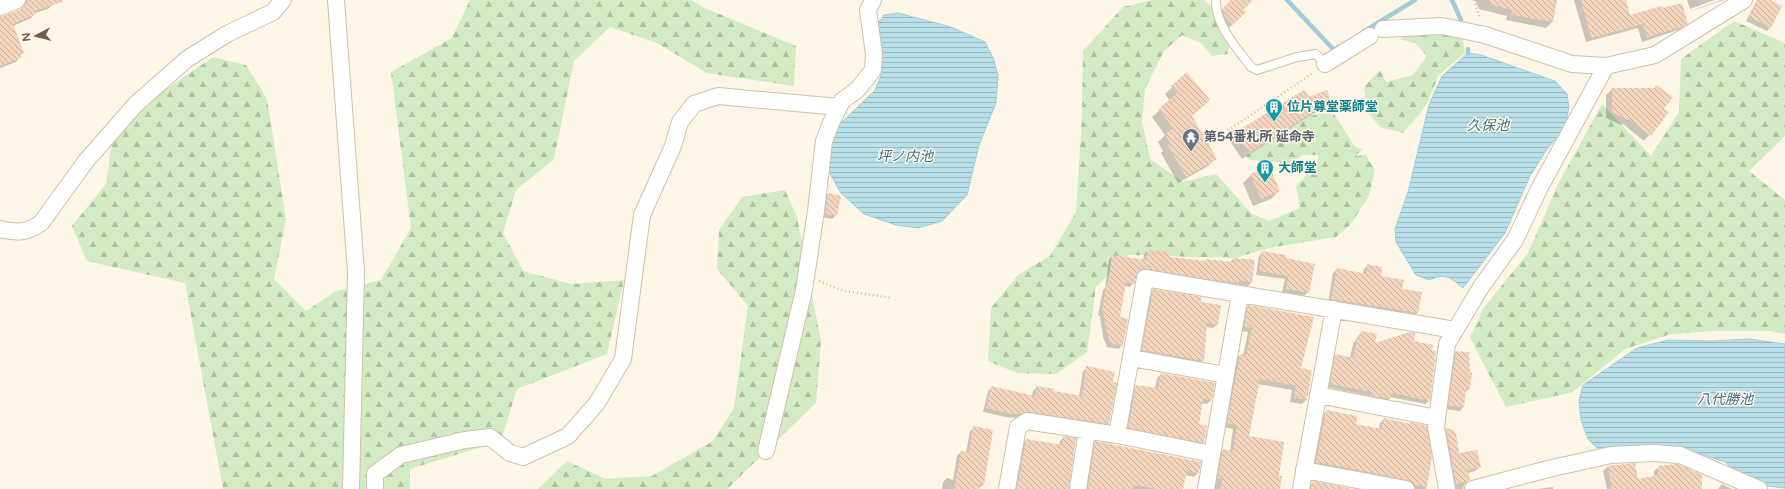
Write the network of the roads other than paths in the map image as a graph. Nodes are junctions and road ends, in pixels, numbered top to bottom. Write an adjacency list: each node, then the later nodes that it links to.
1 (17, 0): 7 (street)
2 (283, 0): 11 (street)
3 (336, 0): 26 (street)
4 (1216, 0): 8 (lane)
5 (1744, 0): 9 (street)
6 (871, 2): 10 (street)
7 (0, 7)
8 (1325, 64): 9 (street)
9 (1606, 66): 14 (street)
10 (839, 107): 21 (street); 24 (street)
11 (0, 229)
12 (1240, 294): 13 (street); 15 (street); 16 (street)
13 (1334, 309): 14 (street); 17 (street)
14 (1455, 330): 18 (street)
15 (1131, 358): 16 (street); 20 (street)
16 (1226, 375): 22 (street)
17 (1318, 395): 18 (street); 23 (street)
18 (1437, 418): 31 (street)
19 (1087, 430): 20 (street); 27 (street); 28 (street)
20 (1117, 435): 22 (street)
21 (766, 451)
22 (1212, 454): 29 (street)
23 (1304, 470): 25 (street); 30 (street)
24 (375, 487)
25 (1396, 488)
26 (351, 489)
27 (1007, 489)
28 (1078, 489)
29 (1206, 489)
30 (1301, 489)
31 (1447, 489)
32 (1473, 489): 33 (street)
33 (1759, 489)

